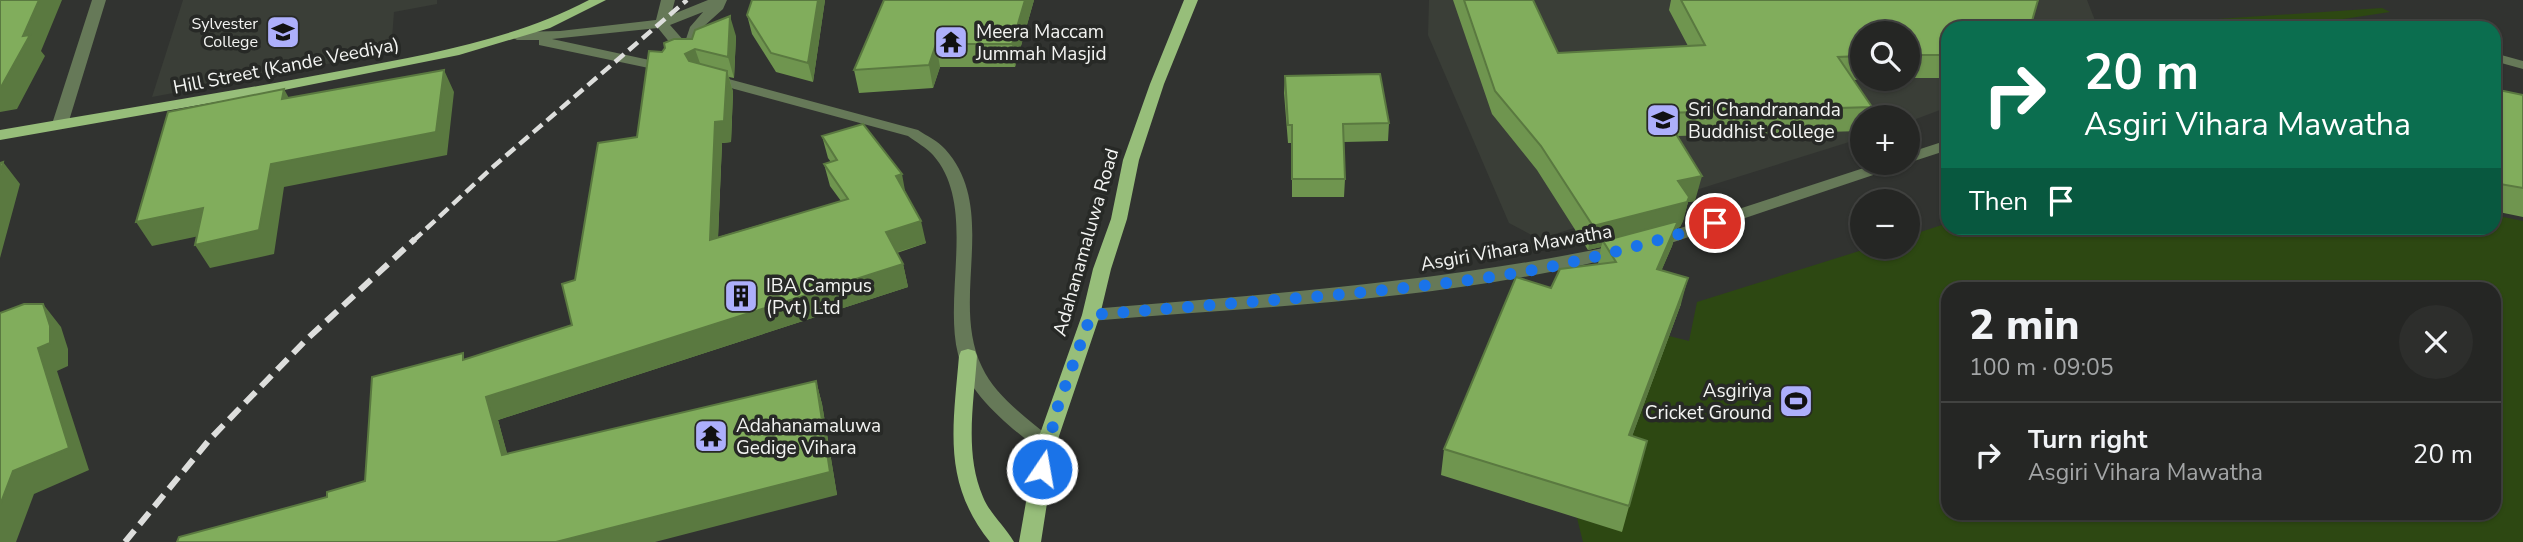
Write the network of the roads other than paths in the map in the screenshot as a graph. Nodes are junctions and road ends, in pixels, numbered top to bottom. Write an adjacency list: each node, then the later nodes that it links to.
1 (99, 0): 13 (street)
2 (599, 0): 8 (main road, Hill Street (Kande Veediya))
3 (668, 0): 7 (street)
4 (720, 0): 7 (street)
5 (727, 0): 7 (street)
6 (1191, 0): 18 (main road, Adahanamaluwa Road)
7 (662, 23): 8 (street)
8 (517, 36): 11 (street); 13 (main road, Hill Street (Kande Veediya))
9 (2501, 59): 10 (street)
10 (2523, 65)
11 (663, 67)
12 (705, 76): 19 (street)
13 (60, 124): 14 (main road, Hill Street (Kande Veediya))
14 (0, 135)
15 (1941, 147): 16 (street)
16 (1920, 154)
17 (1858, 175): 18 (street, Asgiri Vihara Mawatha)
18 (1091, 315): 20 (main road, Adahanamaluwa Road)
19 (968, 356): 20 (street); 21 (main road)
20 (1046, 445): 22 (main road, Adahanamaluwa Road)
21 (1003, 542)
22 (1030, 542)

